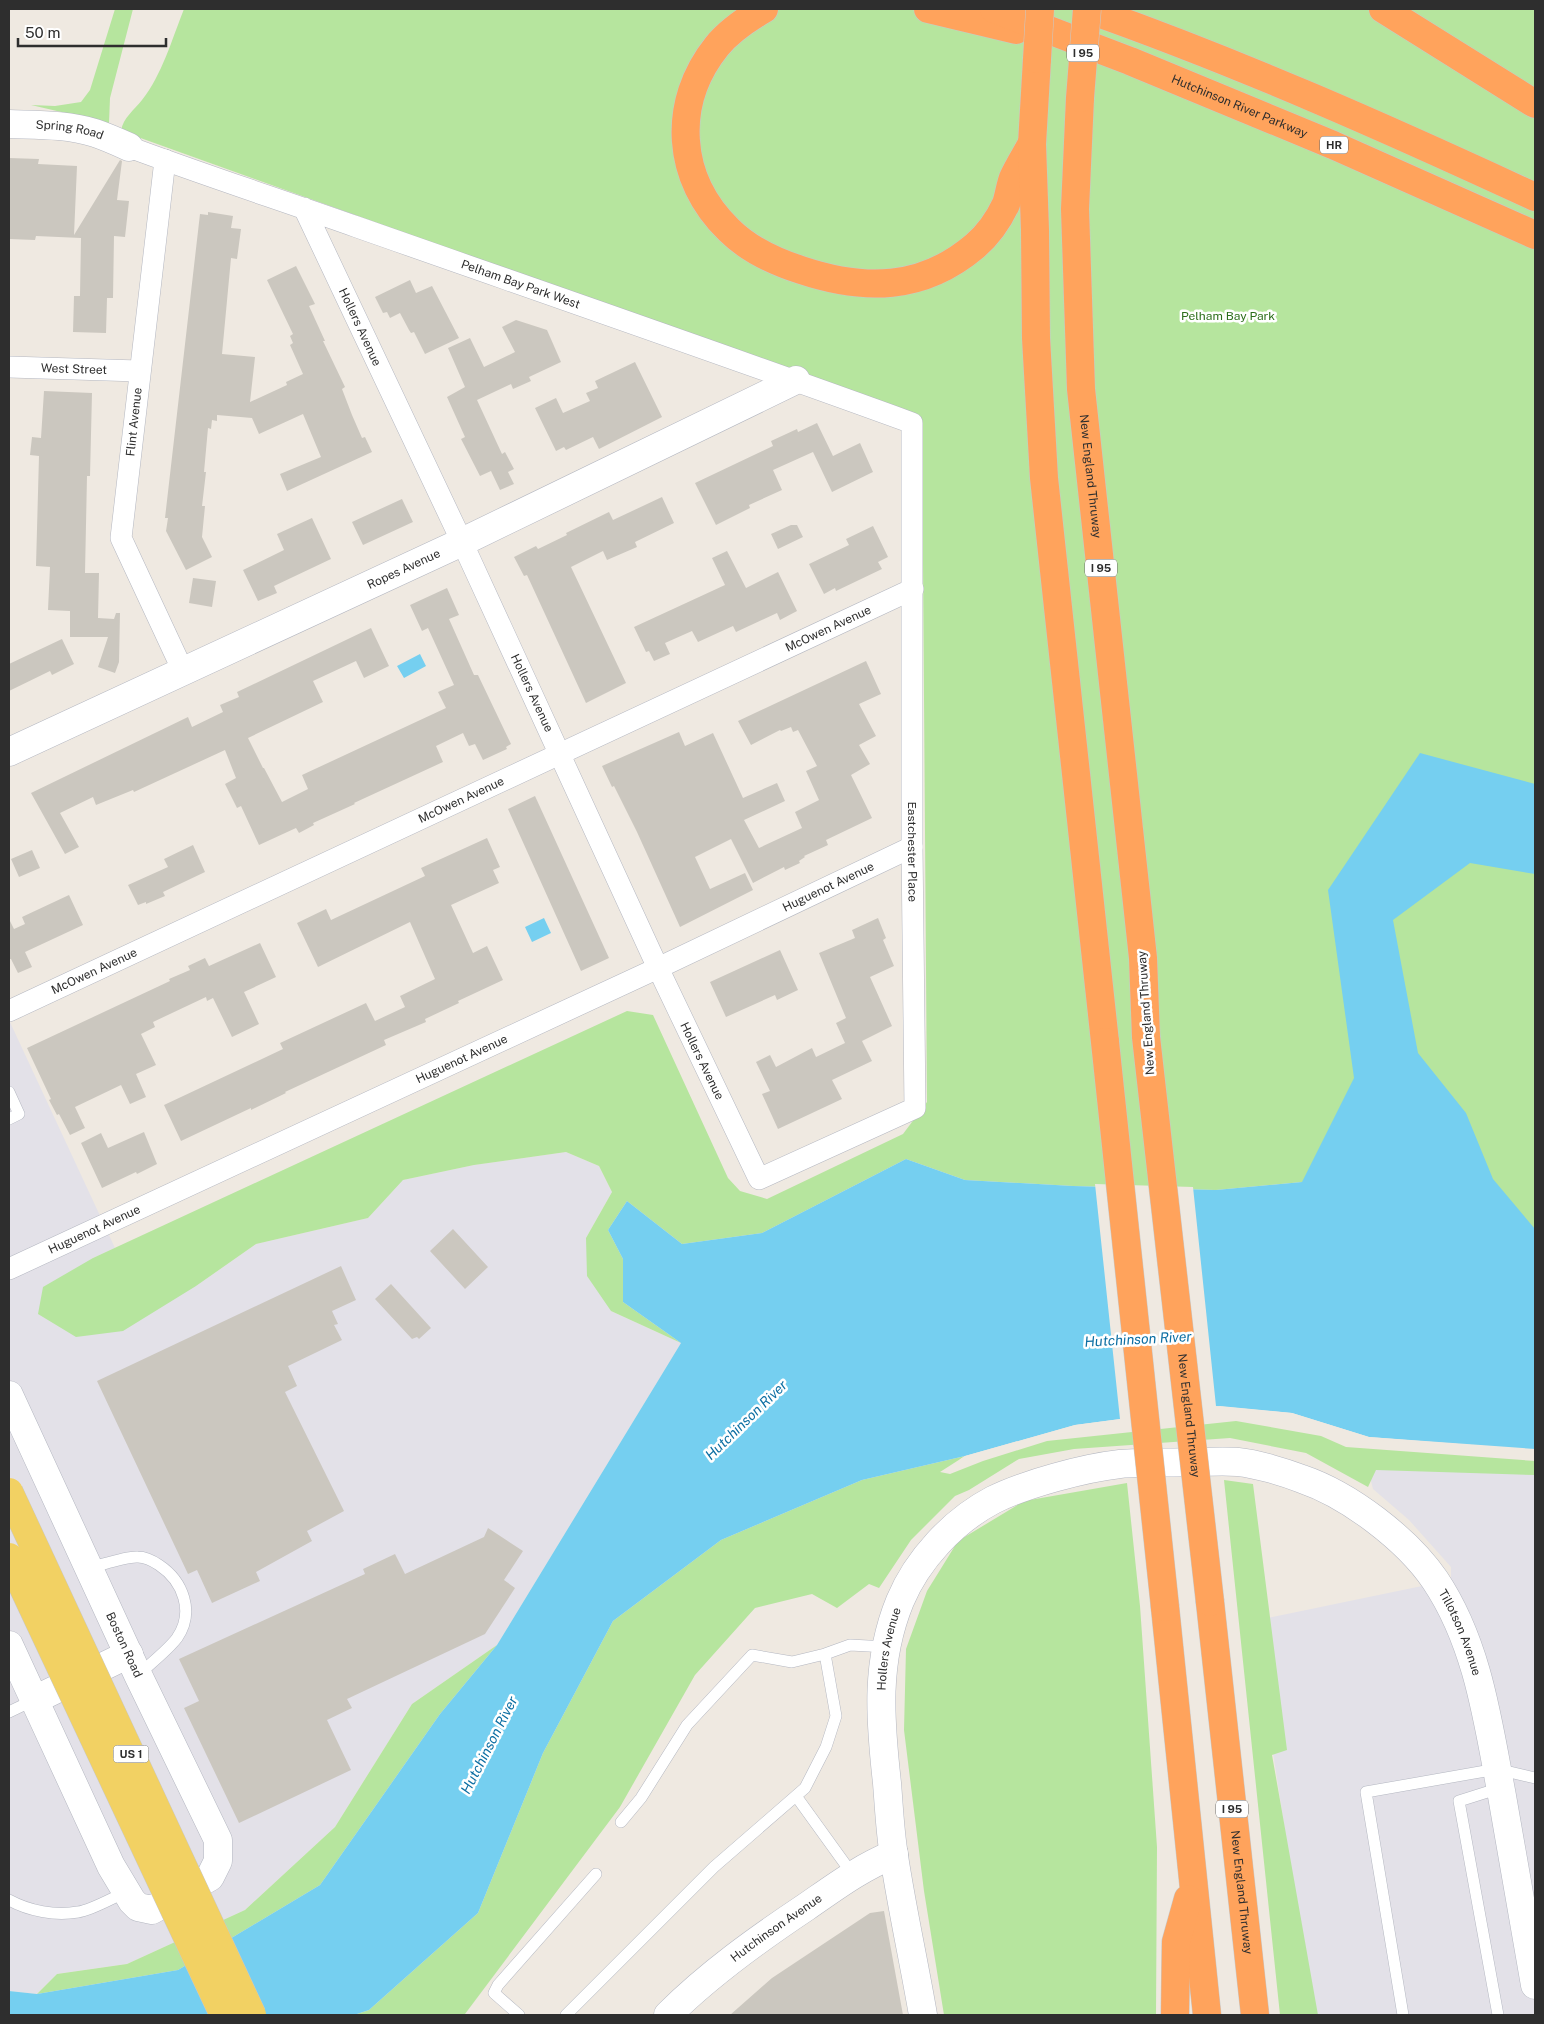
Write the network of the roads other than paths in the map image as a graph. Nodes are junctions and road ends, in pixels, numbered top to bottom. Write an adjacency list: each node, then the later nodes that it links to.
1 (764, 9): 10 (highway)
2 (928, 9): 7 (highway)
3 (994, 9): 7 (highway, Hutchinson River Parkway / HR)
4 (1040, 9): 10 (highway, bridge)
5 (1087, 9): 13 (highway); 63 (highway, New England Thruway / I 95, bridge)
6 (1383, 9): 8 (highway)
7 (1076, 39): 15 (highway, Hutchinson River Parkway / HR)
8 (1535, 104)
9 (9, 124): 11 (street, Spring Road)
10 (1032, 144): 51 (highway, bridge)
11 (128, 147): 12 (street, Pelham Bay Park West)
12 (165, 160): 14 (street, Pelham Bay Park West); 17 (street, Flint Avenue)
13 (1535, 197)
14 (304, 208): 18 (street, Pelham Bay Park West); 20 (street, Hollers Avenue)
15 (1535, 235)
16 (9, 368): 17 (street, West Street)
17 (139, 371): 22 (street, Flint Avenue)
18 (796, 380): 19 (street, Pelham Bay Park West); 20 (street, Ropes Avenue)
19 (912, 423): 21 (street, Eastchester Place)
20 (462, 542): 22 (street, Ropes Avenue); 24 (street, Hollers Avenue)
21 (913, 589): 24 (street, McOwen Avenue); 25 (street, Eastchester Place)
22 (183, 671): 23 (street, Ropes Avenue)
23 (9, 752)
24 (560, 754): 26 (street, Hollers Avenue); 27 (street, McOwen Avenue)
25 (912, 847): 26 (street, Huguenot Avenue); 30 (street, Eastchester Place)
26 (658, 968): 30 (street, Hollers Avenue); 31 (street, Huguenot Avenue)
27 (9, 1011)
28 (9, 1092): 29 (lane)
29 (9, 1119)
30 (759, 1179)
31 (9, 1268)
32 (9, 1395): 33 (street, Boston Road)
33 (16, 1430): 37 (street, Boston Road)
34 (1169, 1463): 39 (street, Hollers Avenue); 44 (street, Tillotson Avenue)
35 (9, 1492): 56 (main road, US 1, bridge)
36 (9, 1557): 55 (main road, US 1, bridge)
37 (89, 1568): 41 (street, Boston Road); 41 (lane)
38 (9, 1645): 42 (street, Boston Road)
39 (887, 1647): 40 (lane); 48 (street, Hollers Avenue)
40 (825, 1654): 46 (lane); 47 (lane)
41 (133, 1664): 42 (street); 52 (street, Boston Road)
42 (34, 1700): 43 (lane); 52 (street, Boston Road)
43 (9, 1712)
44 (1499, 1778): 45 (lane); 54 (street, Tillotson Avenue); 64 (lane); 65 (lane)
45 (1535, 1778)
46 (796, 1796): 50 (lane); 58 (lane)
47 (621, 1822)
48 (894, 1854): 50 (street, Hutchinson Avenue); 60 (street, Hollers Avenue)
49 (596, 1874): 57 (lane)
50 (852, 1875): 59 (street, Hutchinson Avenue)
51 (1192, 1881): 61 (highway); 62 (highway)
52 (126, 1892): 53 (lane)
53 (9, 1900)
54 (1535, 1985)
55 (224, 2015)
56 (252, 2015)
57 (519, 2015)
58 (566, 2015)
59 (668, 2015)
60 (923, 2015)
61 (1175, 2015)
62 (1207, 2015)
63 (1255, 2015)
64 (1402, 2015)
65 (1498, 2015)

